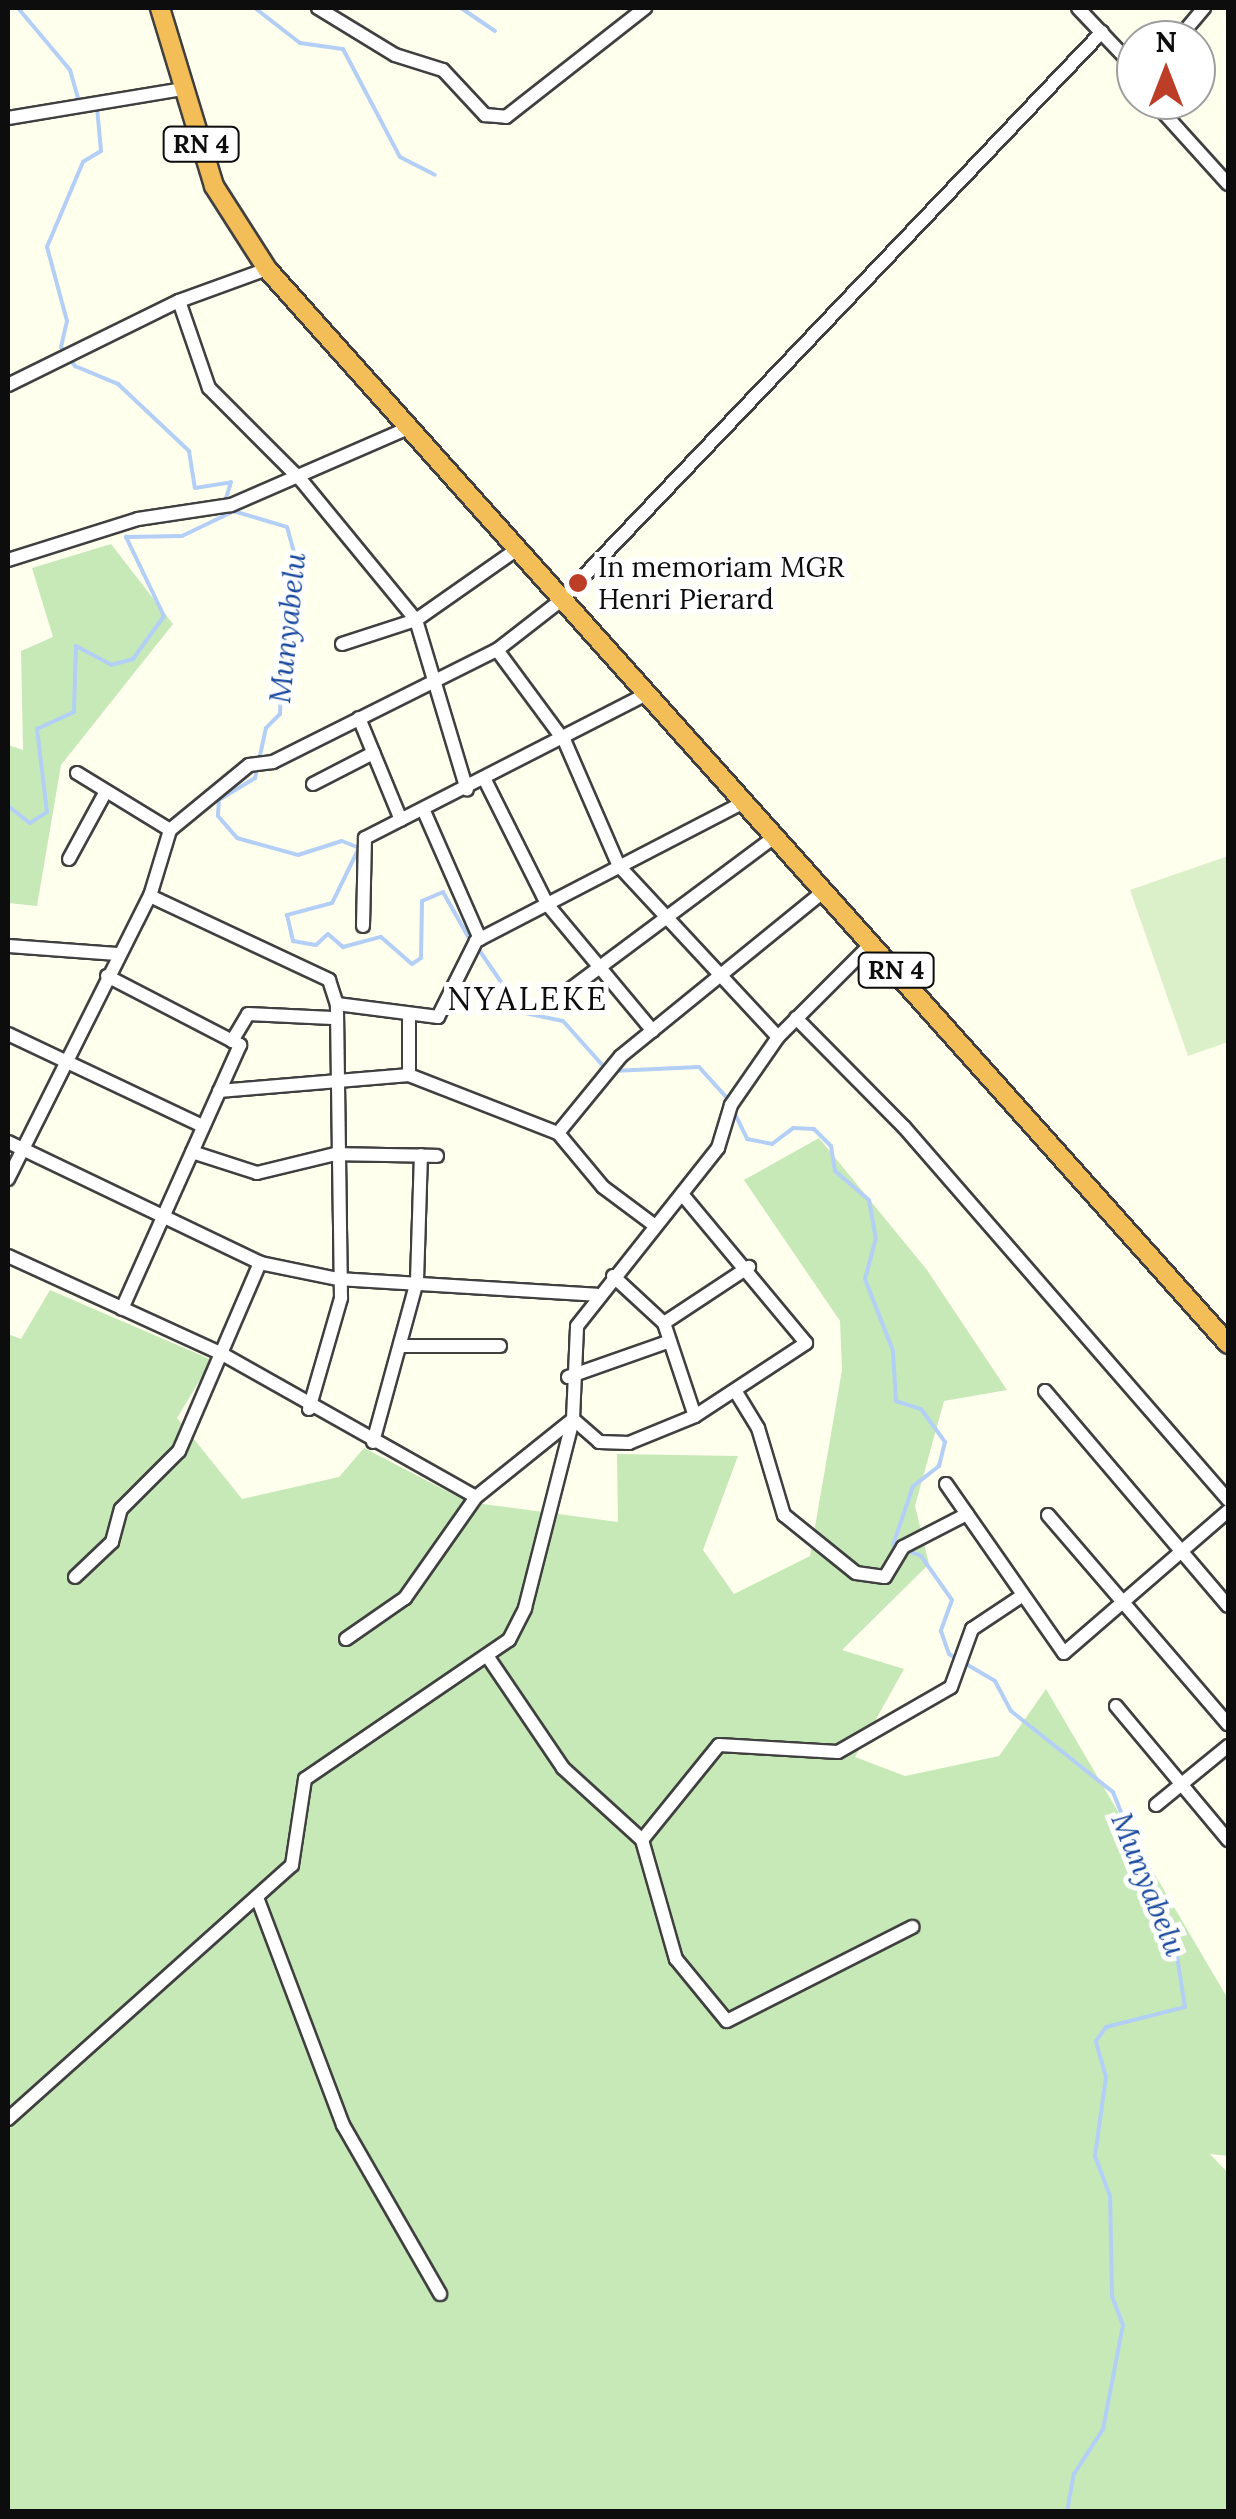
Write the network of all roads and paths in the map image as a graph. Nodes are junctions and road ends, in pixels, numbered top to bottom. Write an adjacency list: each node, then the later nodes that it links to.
1 (160, 8): 7 (highway, RN 4)
2 (318, 8): 3 (street)
3 (645, 8)
4 (1078, 8): 5 (street)
5 (1102, 32): 6 (street); 18 (street)
6 (1116, 48)
7 (184, 90): 8 (street); 11 (highway, RN 4)
8 (8, 118)
9 (1170, 120): 10 (street)
10 (1228, 184)
11 (266, 269): 12 (street); 14 (highway, RN 4)
12 (178, 300): 13 (street); 15 (street)
13 (8, 385)
14 (408, 428): 15 (street); 16 (highway, RN 4)
15 (300, 480): 17 (street); 19 (street)
16 (516, 550): 18 (highway, RN 4); 19 (street)
17 (8, 560)
18 (560, 601): 21 (street); 23 (highway, RN 4)
19 (416, 620): 20 (street); 22 (street)
20 (342, 644)
21 (497, 650): 22 (street); 25 (street)
22 (434, 683): 24 (street); 31 (street)
23 (647, 694): 25 (street); 32 (highway, RN 4)
24 (358, 718): 26 (street); 35 (street)
25 (565, 742): 28 (street); 38 (street)
26 (373, 754): 29 (street); 34 (street)
27 (77, 772): 30 (street)
28 (486, 782): 31 (street); 41 (street)
29 (313, 784)
30 (106, 790): 35 (street); 37 (street)
31 (467, 790): 33 (street)
32 (744, 802): 36 (highway, RN 4); 38 (street)
33 (423, 809): 34 (street); 44 (street)
34 (401, 820): 43 (street)
35 (170, 830): 40 (street)
36 (774, 837): 39 (highway, RN 4); 42 (street)
37 (69, 859)
38 (620, 866): 41 (street); 42 (street)
39 (824, 891): 45 (highway, RN 4); 50 (street)
40 (150, 896): 47 (street); 52 (street)
41 (547, 904): 44 (street); 48 (street)
42 (663, 922): 48 (street); 50 (street)
43 (362, 926)
44 (476, 942): 53 (street)
45 (872, 943): 54 (street); 85 (highway, RN 4)
46 (8, 946): 47 (street)
47 (118, 954): 49 (street)
48 (598, 968): 51 (street); 55 (street)
49 (108, 976): 58 (street); 59 (street)
50 (716, 978): 55 (street); 57 (street)
51 (553, 1002)
52 (334, 1011): 53 (street); 58 (street); 61 (street)
53 (409, 1014): 60 (street)
54 (796, 1018): 57 (street); 98 (street)
55 (653, 1031): 64 (street)
56 (8, 1034): 59 (street)
57 (778, 1037): 72 (street)
58 (232, 1041): 62 (street)
59 (70, 1058): 63 (street); 66 (street)
60 (409, 1075): 61 (street); 64 (street)
61 (334, 1085): 62 (street); 68 (street)
62 (219, 1091): 63 (street)
63 (204, 1126): 67 (street)
64 (558, 1132): 74 (street)
65 (8, 1142): 66 (street)
66 (23, 1148): 71 (street); 73 (street)
67 (192, 1152): 68 (street); 73 (street)
68 (335, 1154): 69 (street); 79 (street)
69 (421, 1156): 70 (street); 80 (street)
70 (437, 1156)
71 (8, 1179)
72 (682, 1194): 74 (street); 77 (street)
73 (162, 1218): 76 (street); 82 (street)
74 (654, 1224): 78 (street)
75 (8, 1256): 82 (street)
76 (260, 1263): 79 (street); 88 (street)
77 (749, 1266): 83 (street); 91 (street)
78 (612, 1276): 81 (street); 83 (street)
79 (338, 1279): 80 (street); 92 (street)
80 (417, 1281): 81 (street); 86 (street)
81 (596, 1295): 89 (street)
82 (122, 1308): 88 (street)
83 (664, 1323): 84 (street)
84 (670, 1340): 89 (street); 93 (street)
85 (1228, 1344)
86 (402, 1346): 87 (street); 95 (street)
87 (500, 1346)
88 (224, 1355): 92 (street); 103 (street)
89 (568, 1377): 94 (street)
90 (1045, 1391): 102 (street)
91 (736, 1392): 93 (street); 100 (street)
92 (309, 1409): 95 (street)
93 (696, 1416): 94 (street)
94 (573, 1419): 97 (street); 108 (street)
95 (372, 1442): 97 (street)
96 (946, 1484): 100 (street)
97 (476, 1497): 107 (street)
98 (1228, 1500)
99 (1228, 1510): 102 (street)
100 (967, 1514): 104 (street)
101 (1048, 1515): 105 (street)
102 (1178, 1554): 105 (street); 106 (street)
103 (75, 1577)
104 (1023, 1595): 105 (street); 114 (street)
105 (1121, 1604): 110 (street)
106 (1228, 1606)
107 (346, 1639)
108 (490, 1660): 114 (street); 116 (street)
109 (1116, 1706): 112 (street)
110 (1228, 1724)
111 (1228, 1746): 112 (street)
112 (1180, 1786): 113 (street); 115 (street)
113 (1156, 1805)
114 (642, 1840): 117 (street)
115 (1228, 1840)
116 (258, 1900): 118 (street); 119 (street)
117 (912, 1927)
118 (8, 2119)
119 (440, 2294)

